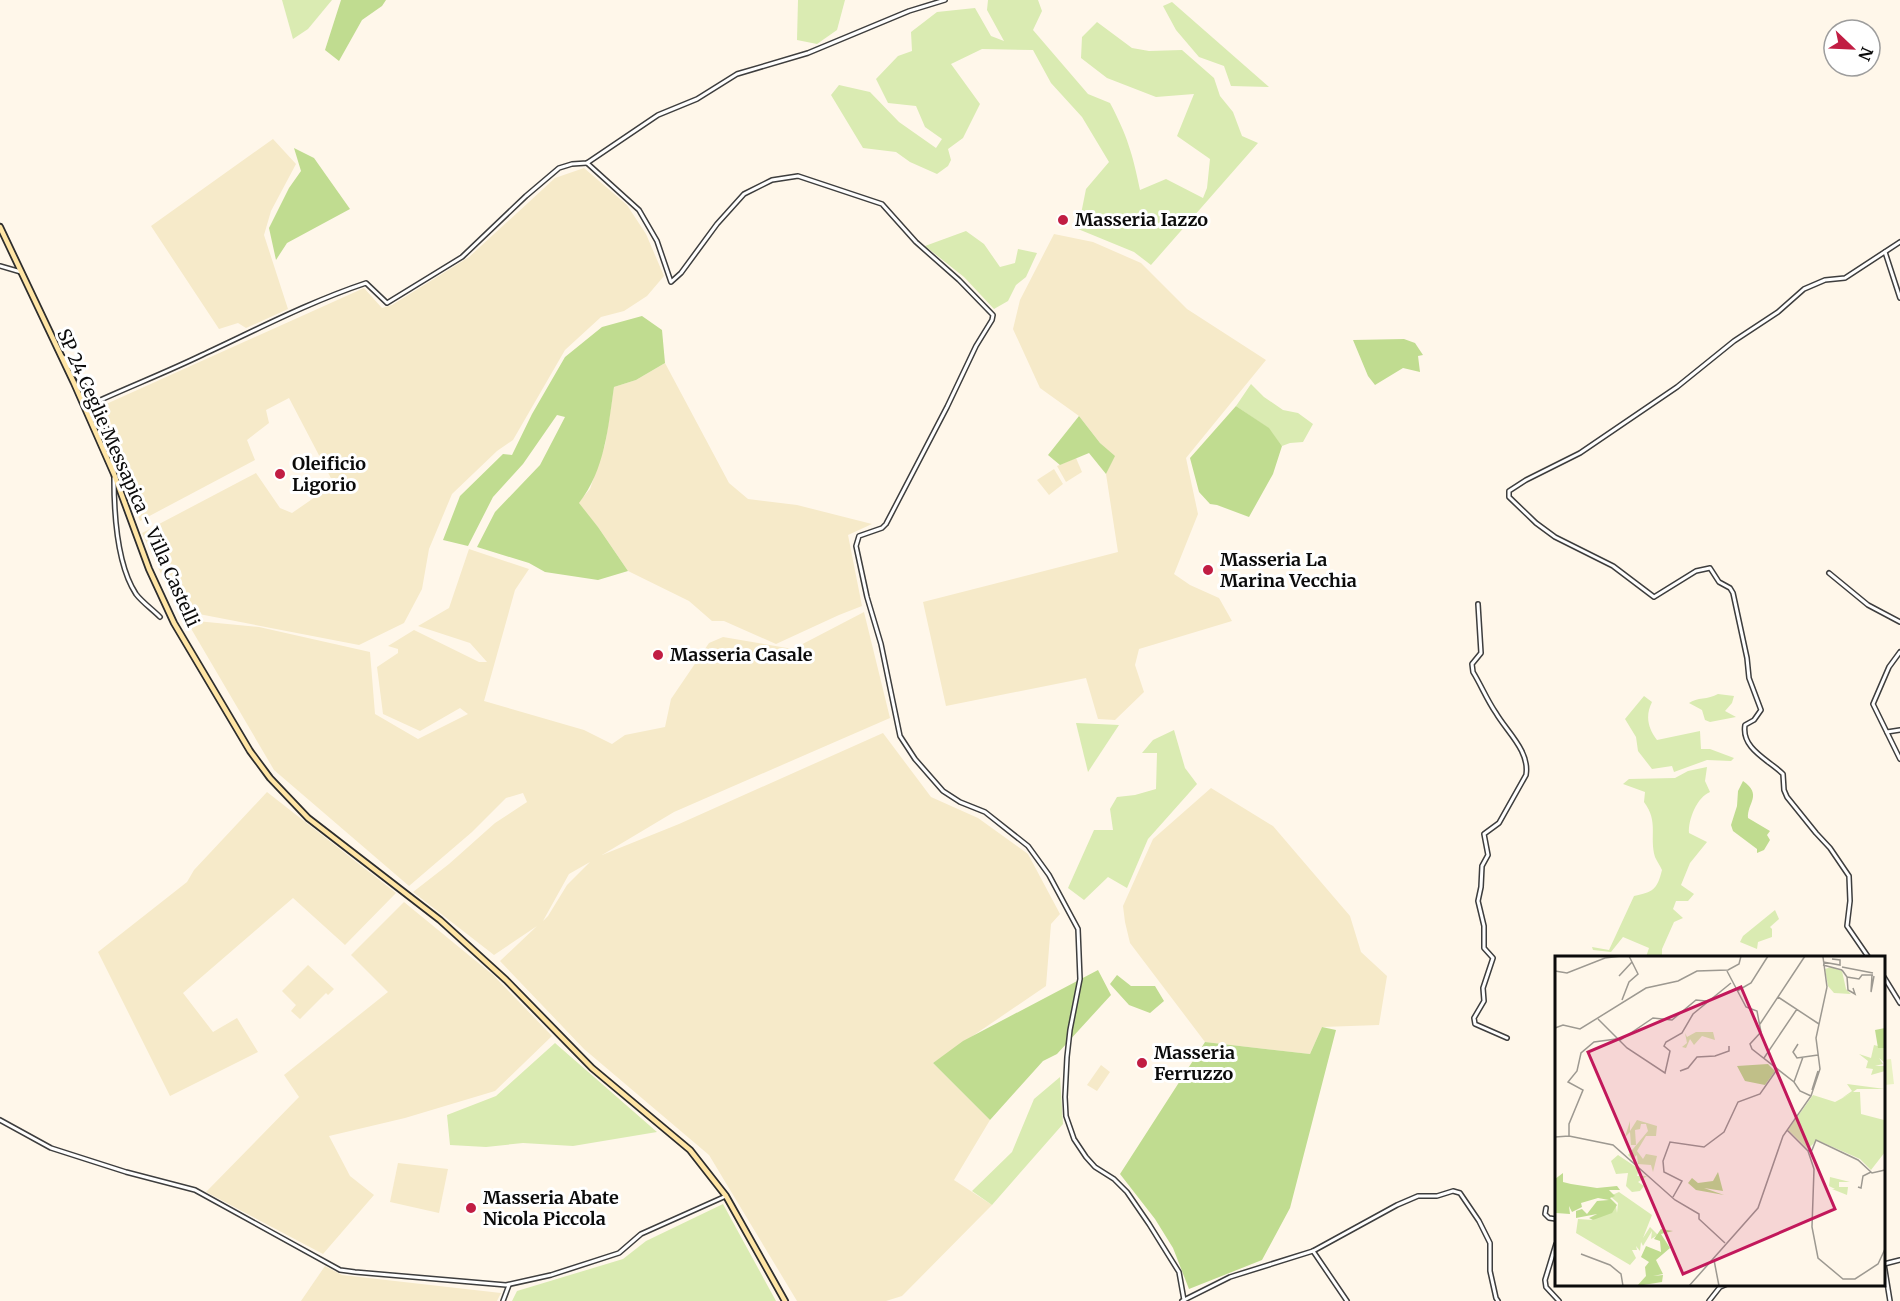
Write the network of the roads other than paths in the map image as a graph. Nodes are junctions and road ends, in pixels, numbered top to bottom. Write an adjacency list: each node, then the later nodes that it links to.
1 (945, 0): 2 (street)
2 (587, 163): 10 (street); 35 (street)
3 (0, 226): 7 (main road, SP 24 Ceglie Messapica - Villa Castelli)
4 (1900, 242): 5 (street)
5 (1885, 252): 8 (street); 20 (street)
6 (0, 266): 7 (street)
7 (21, 272): 9 (main road, SP 24 Ceglie Messapica - Villa Castelli)
8 (1900, 298)
9 (60, 353): 10 (street); 11 (main road, SP 24 Ceglie Messapica - Villa Castelli)
10 (96, 402): 11 (street)
11 (114, 474): 14 (street); 25 (main road, SP 24 Ceglie Messapica - Villa Castelli)
12 (1829, 573): 15 (street)
13 (1478, 604): 23 (street)
14 (160, 617)
15 (1900, 622)
16 (1900, 651): 18 (street)
17 (1900, 730): 18 (street)
18 (1887, 732): 19 (street)
19 (1900, 759)
20 (1868, 956)
21 (1885, 979): 22 (street)
22 (1900, 1003)
23 (1507, 1038)
24 (0, 1120): 33 (street)
25 (726, 1196): 33 (street); 37 (main road, SP 24 Ceglie Messapica - Villa Castelli)
26 (1546, 1208): 27 (street)
27 (1555, 1220)
28 (1555, 1250): 40 (street)
29 (1313, 1251): 35 (street); 38 (street); 39 (street)
30 (1900, 1260): 31 (street)
31 (1885, 1264)
32 (1885, 1270): 42 (street)
33 (509, 1284): 36 (street)
34 (1722, 1286): 41 (street)
35 (1183, 1300)
36 (503, 1301)
37 (785, 1301)
38 (1347, 1301)
39 (1498, 1301)
40 (1558, 1301)
41 (1709, 1301)
42 (1890, 1301)

